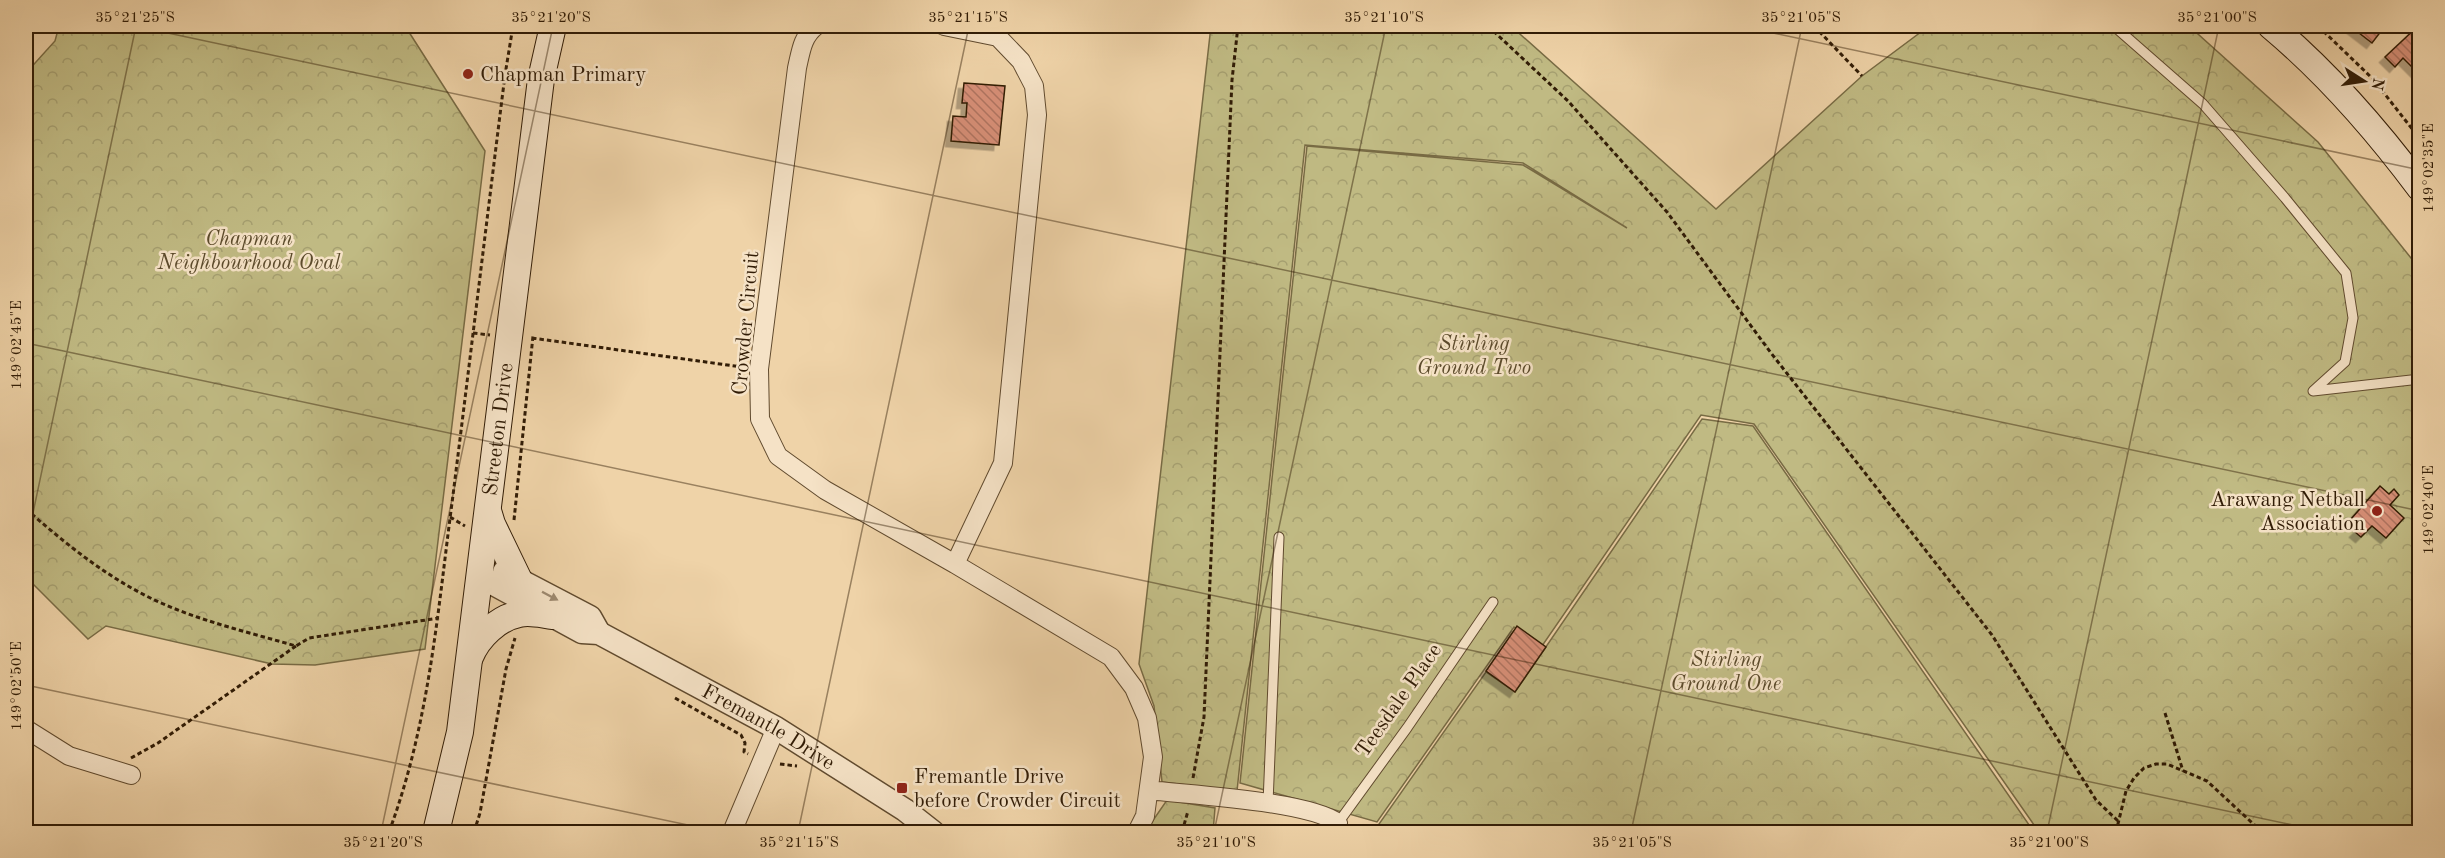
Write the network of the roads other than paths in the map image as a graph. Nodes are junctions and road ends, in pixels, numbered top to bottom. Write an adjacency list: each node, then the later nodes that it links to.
1 (553, 26): 8 (main road, Streeton Drive)
2 (816, 26): 10 (street, Crowder Circuit)
3 (944, 26): 10 (street)
4 (2114, 26): 7 (lane)
5 (2271, 26): 6 (main road)
6 (2420, 188)
7 (2420, 379)
8 (488, 508): 11 (main road, Streeton Drive); 12 (main road)
9 (1280, 537): 21 (lane)
10 (954, 564): 20 (street, Crowder Circuit)
11 (480, 567): 12 (street, Fremantle Drive); 14 (street, Fremantle Drive); 16 (main road, Streeton Drive)
12 (519, 580): 15 (street, Fremantle Drive, one-way to 15)
13 (1493, 602): 22 (lane, Teesdale Place)
14 (553, 616): 15 (street, Fremantle Drive); 16 (main road)
15 (599, 633): 17 (street, Fremantle Drive)
16 (469, 657): 23 (main road, Streeton Drive)
17 (776, 728): 24 (street); 25 (street, Fremantle Drive)
18 (26, 729): 19 (street)
19 (131, 775)
20 (1149, 790): 21 (street, Teesdale Place); 26 (street, Crowder Circuit)
21 (1268, 803): 22 (street, Teesdale Place)
22 (1343, 828)
23 (436, 832)
24 (732, 832)
25 (933, 832)
26 (1137, 832)

